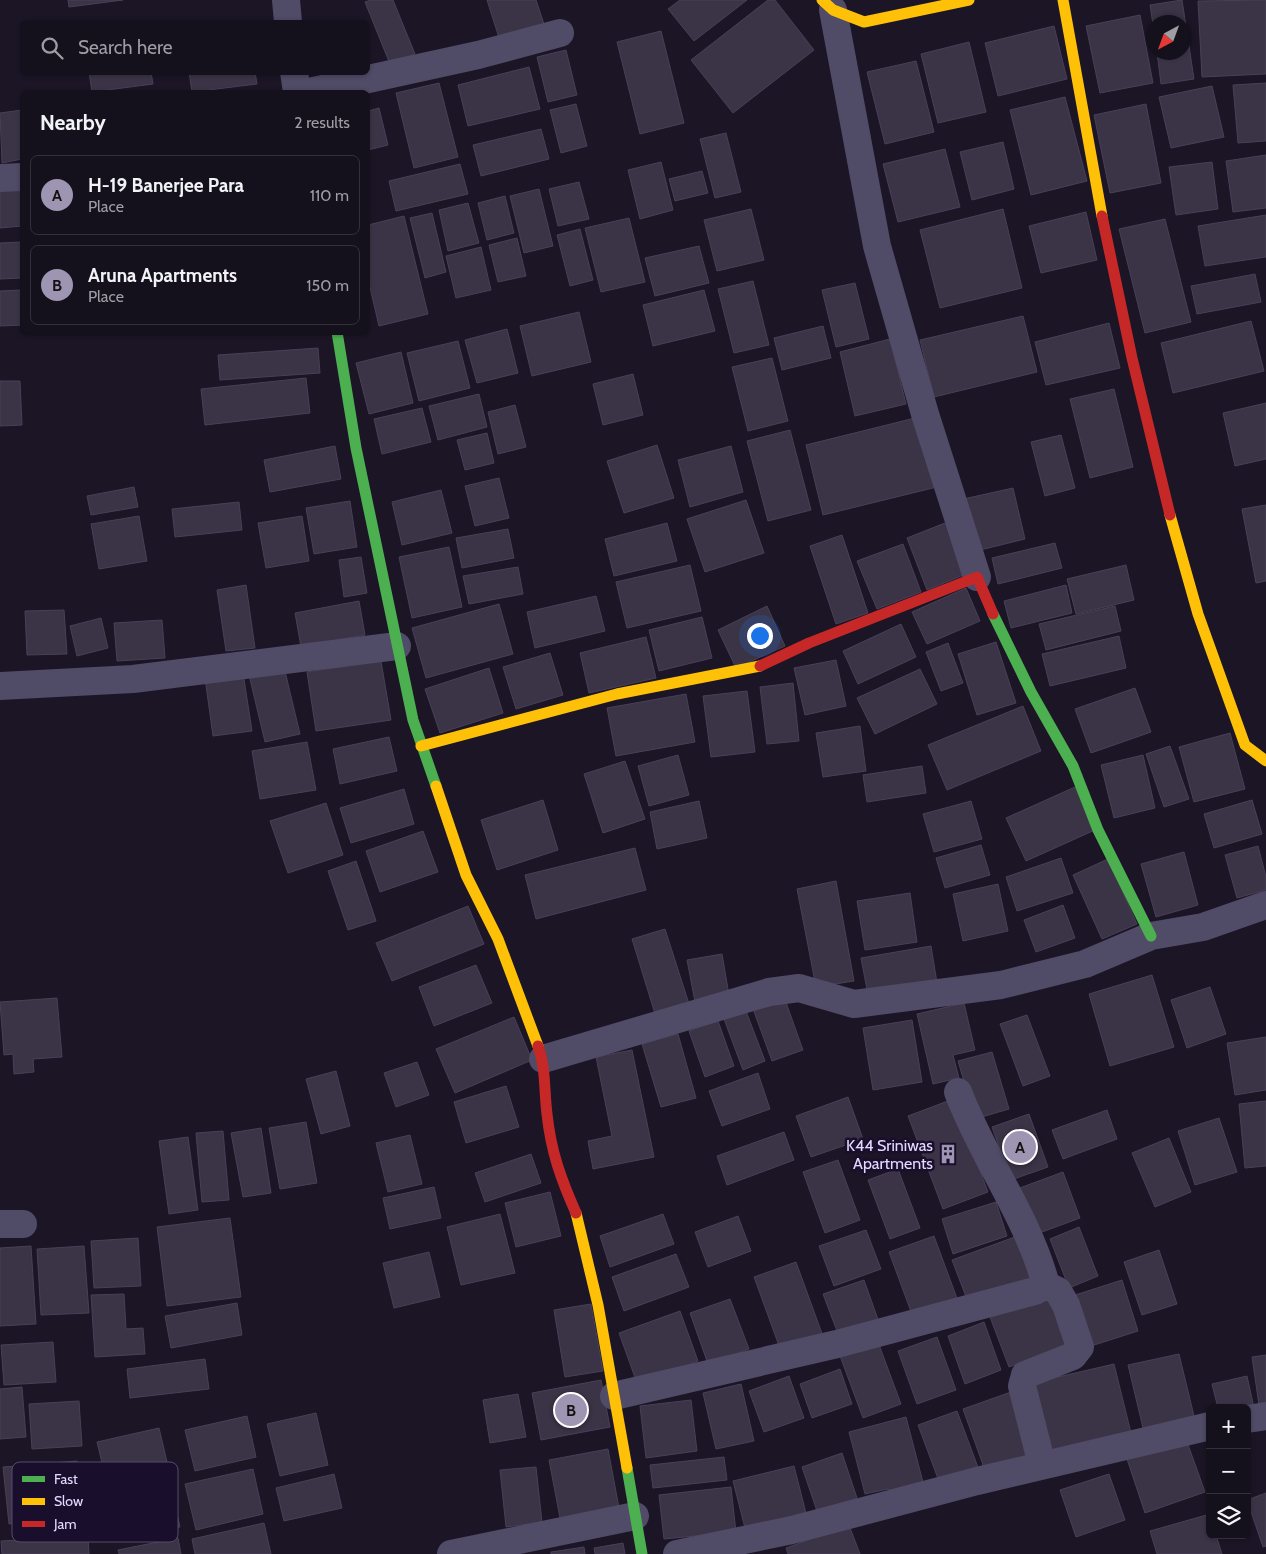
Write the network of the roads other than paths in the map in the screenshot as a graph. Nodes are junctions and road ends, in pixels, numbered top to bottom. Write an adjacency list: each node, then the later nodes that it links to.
1 (286, 0): 5 (street)
2 (969, 0): 4 (street)
3 (1063, 0): 17 (street)
4 (827, 5): 13 (street)
5 (288, 20)
6 (560, 33): 9 (street)
7 (294, 75): 8 (street)
8 (297, 90)
9 (318, 90)
10 (20, 177): 11 (street)
11 (0, 178)
12 (337, 335): 14 (street)
13 (977, 577): 16 (street); 19 (street)
14 (397, 646): 15 (street); 16 (street)
15 (0, 686)
16 (421, 746): 20 (street)
17 (1266, 761)
18 (1266, 905): 19 (street)
19 (1151, 936): 20 (street)
20 (543, 1059): 23 (street)
21 (958, 1092): 22 (street)
22 (1046, 1285): 23 (street); 27 (street)
23 (614, 1396): 28 (street)
24 (1266, 1416): 25 (street)
25 (1251, 1419)
26 (1206, 1427): 27 (street)
27 (1042, 1465): 31 (street)
28 (635, 1516): 29 (street); 30 (street)
29 (451, 1554)
30 (642, 1554)
31 (678, 1554)

